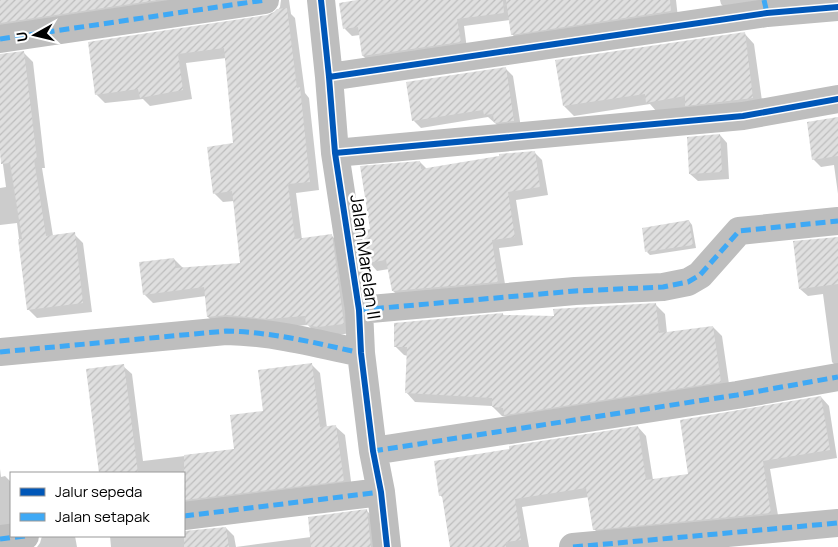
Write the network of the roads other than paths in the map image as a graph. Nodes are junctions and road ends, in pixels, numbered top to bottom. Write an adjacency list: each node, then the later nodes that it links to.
1 (265, 0): 5 (street)
2 (321, 0): 6 (street, Jalan Marelan II)
3 (766, 6): 4 (street); 6 (street)
4 (838, 7)
5 (0, 39)
6 (330, 77): 8 (street, Jalan Marelan II)
7 (838, 99): 8 (street)
8 (335, 153): 10 (street, Jalan Marelan II)
9 (838, 221): 10 (street)
10 (359, 310): 12 (street, Jalan Marelan II)
11 (0, 352): 12 (street)
12 (361, 353): 14 (street, Jalan Marelan II)
13 (838, 377): 14 (street)
14 (373, 452): 15 (street, Jalan Marelan II)
15 (381, 492): 16 (street); 20 (street, Jalan Marelan II)
16 (185, 516)
17 (838, 523): 21 (street)
18 (17, 537): 19 (street)
19 (0, 539)
20 (387, 547)
21 (573, 547)

